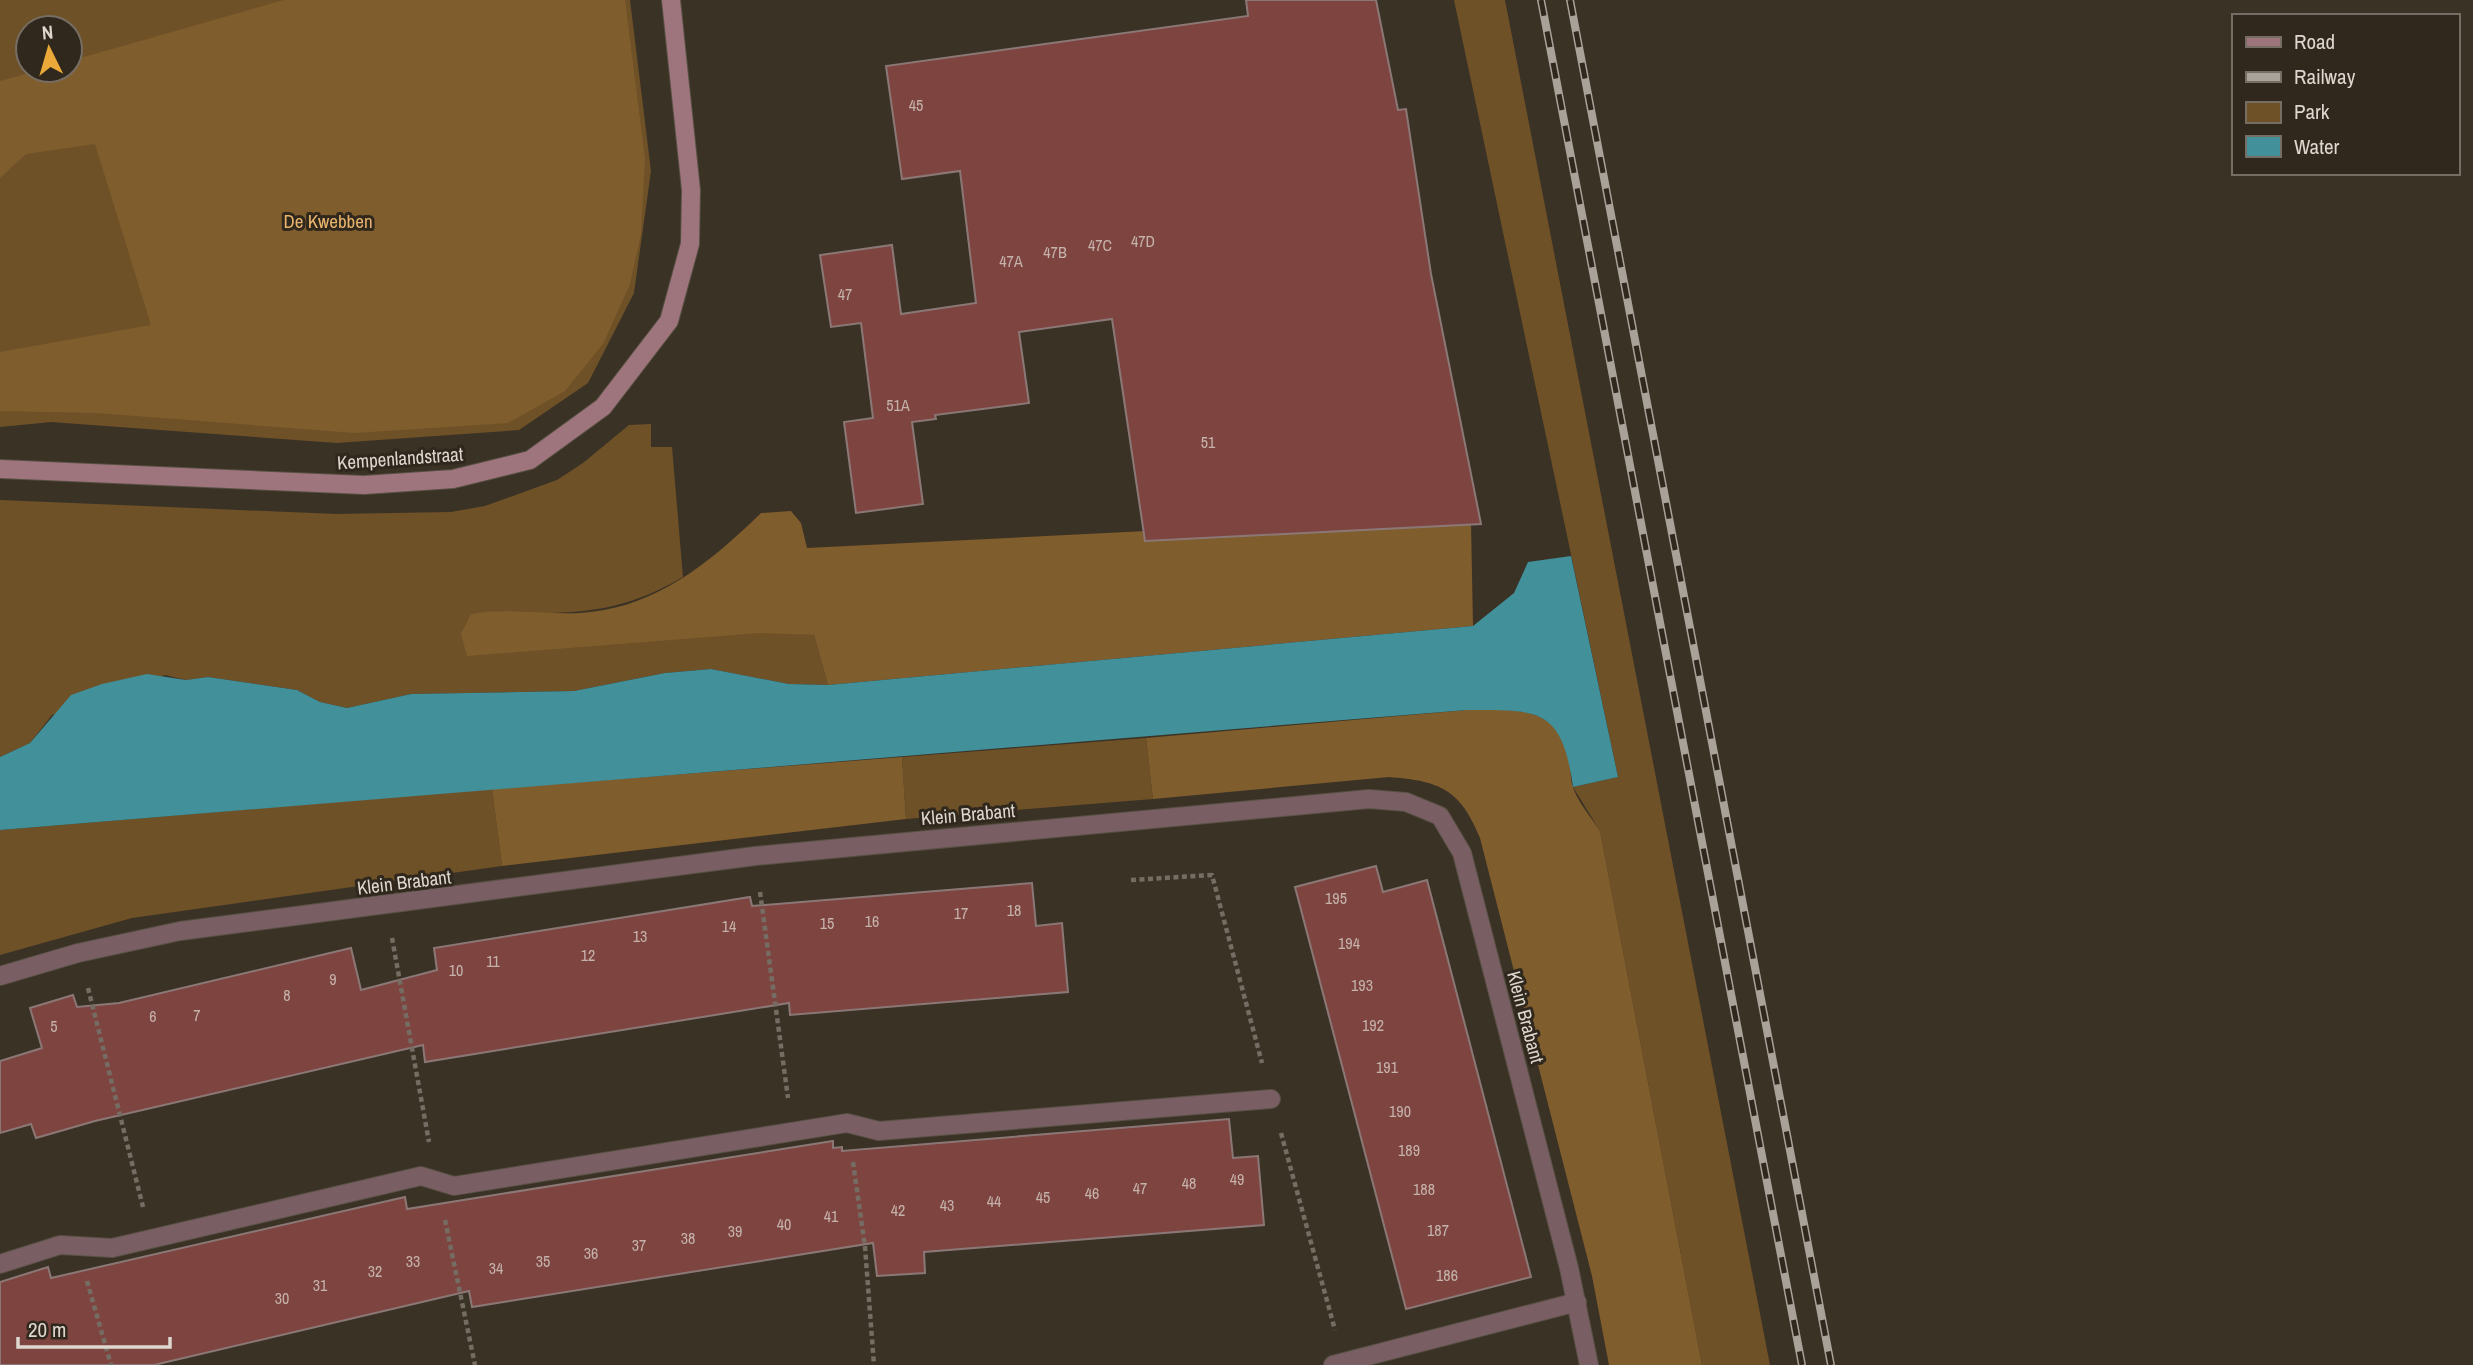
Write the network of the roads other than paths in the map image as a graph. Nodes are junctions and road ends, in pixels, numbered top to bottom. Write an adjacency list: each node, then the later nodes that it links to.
1 (671, 0): 2 (street, Kempenlandstraat)
2 (0, 469)
3 (0, 976): 6 (street, Klein Brabant)
4 (1272, 1098): 5 (street)
5 (0, 1264)
6 (1577, 1302): 7 (street); 8 (street, Klein Brabant)
7 (1333, 1365)
8 (1589, 1365)

